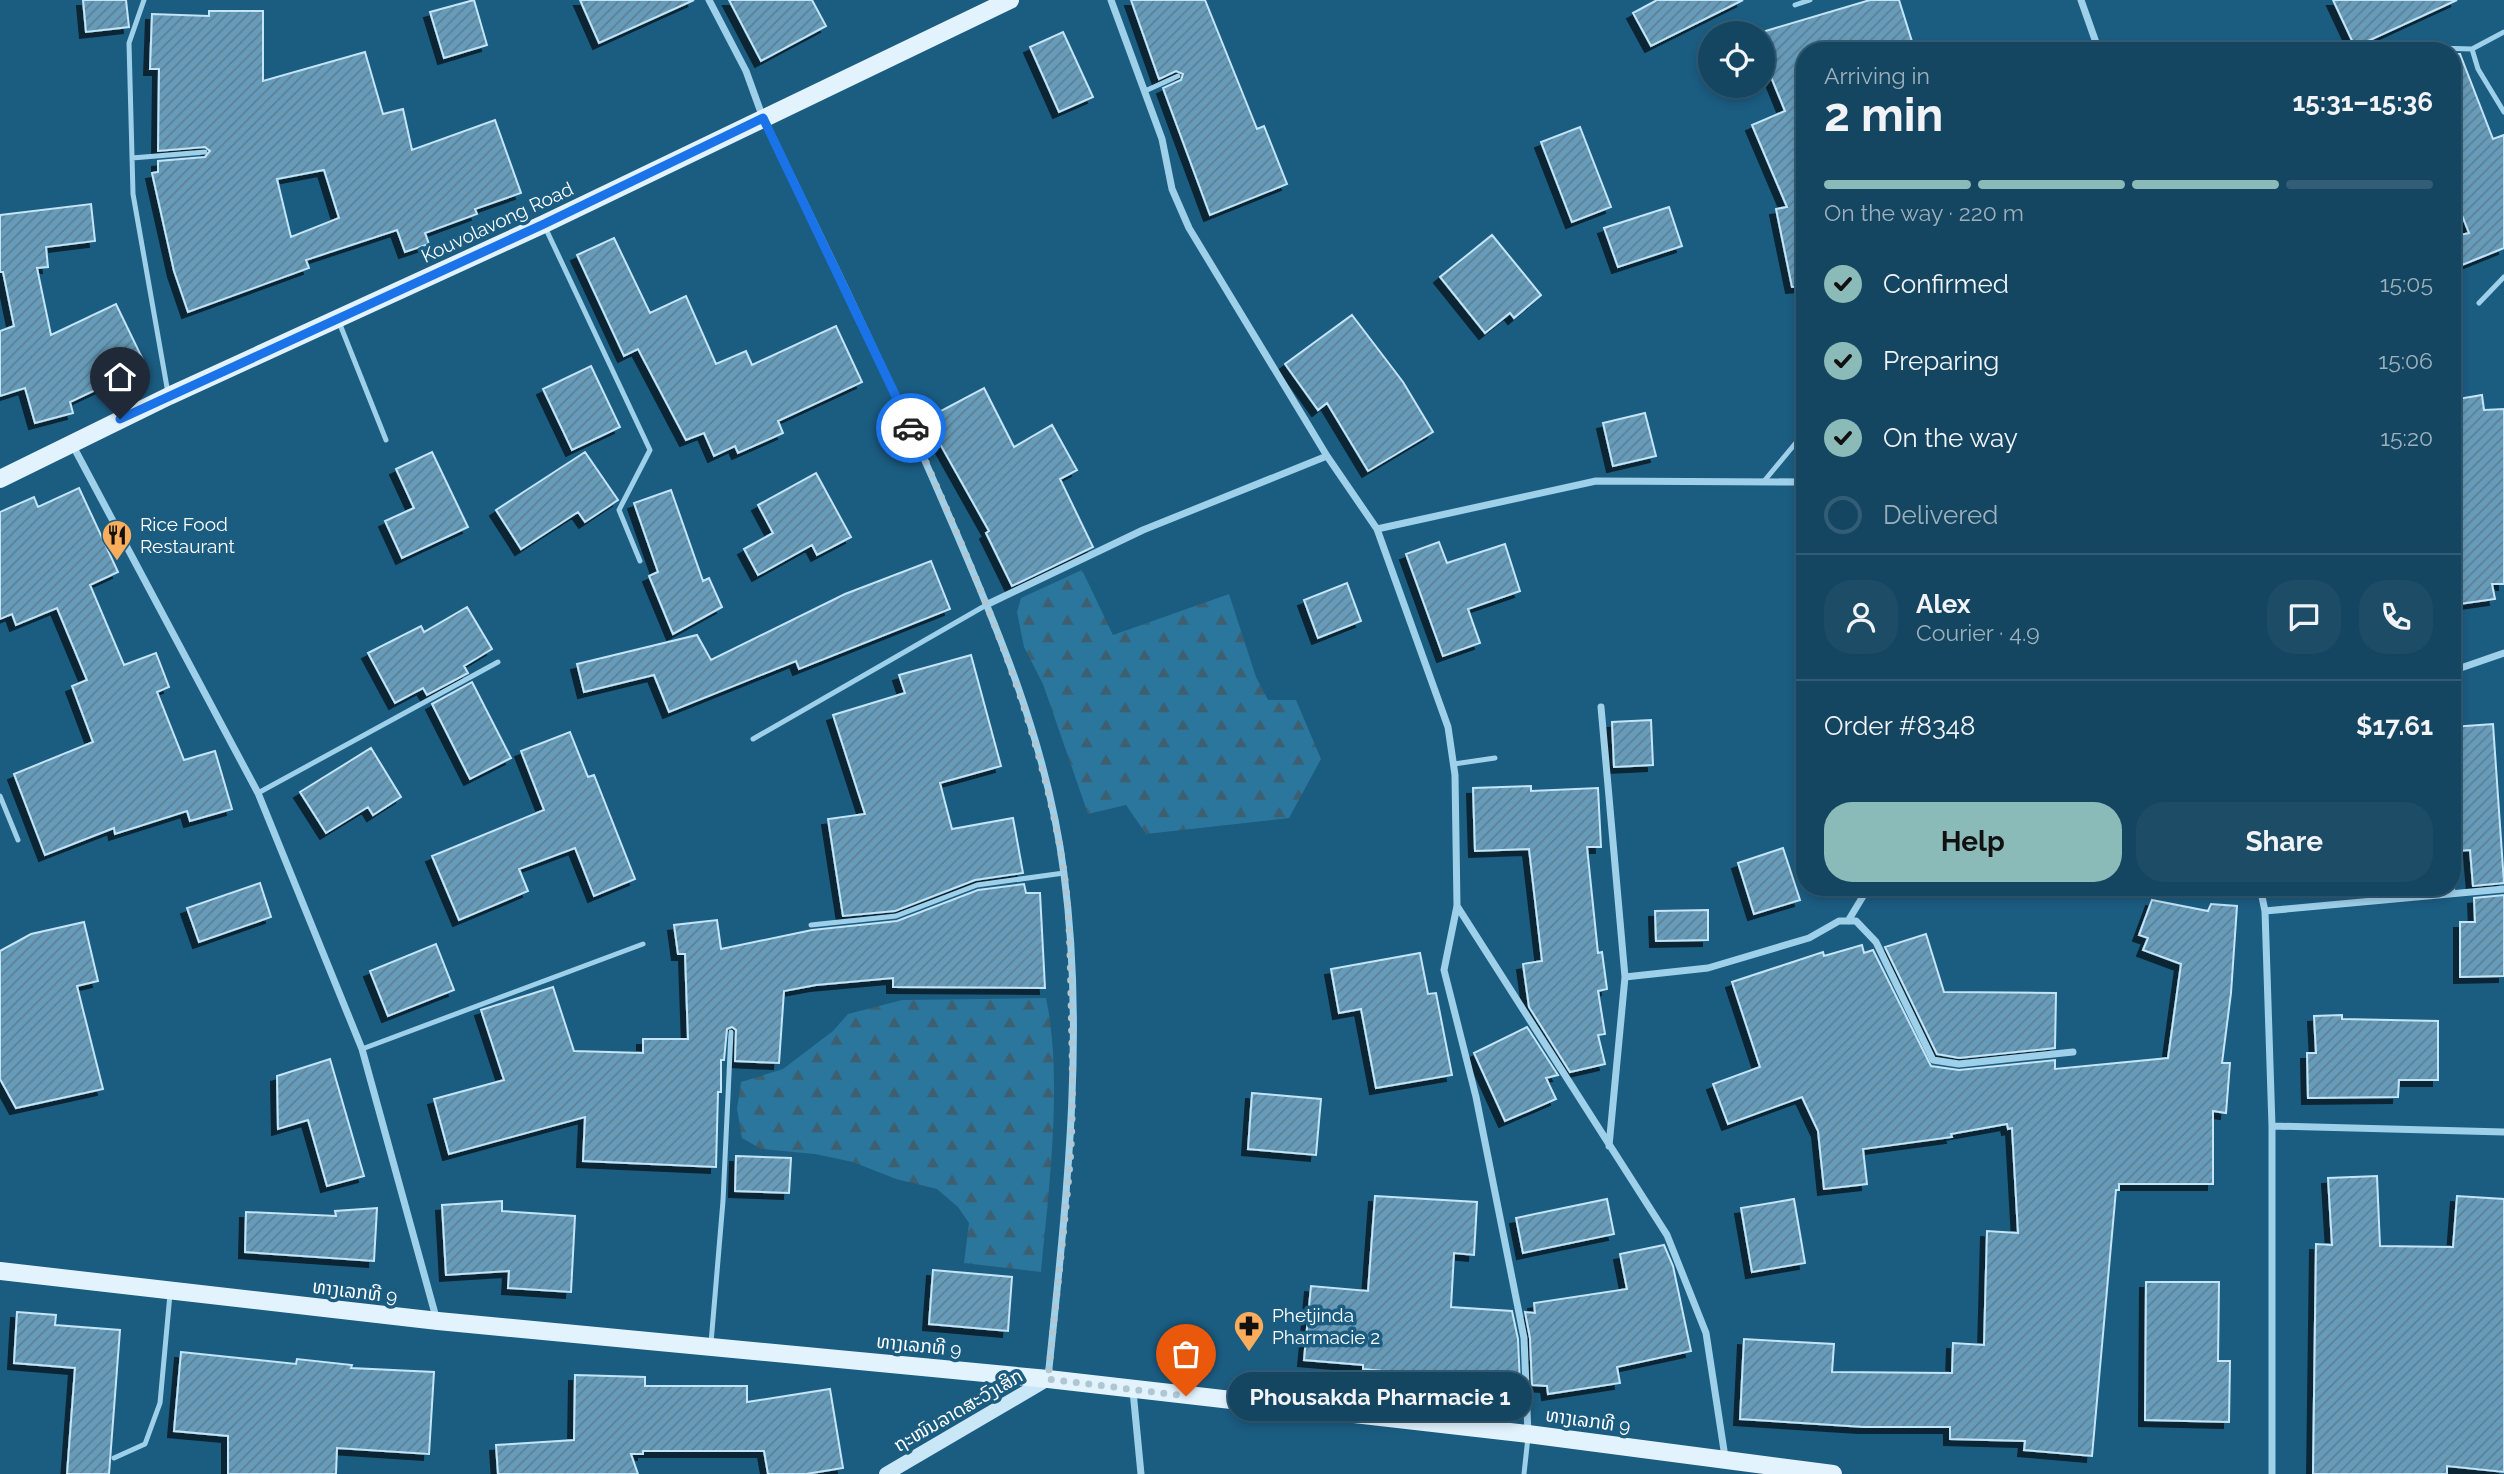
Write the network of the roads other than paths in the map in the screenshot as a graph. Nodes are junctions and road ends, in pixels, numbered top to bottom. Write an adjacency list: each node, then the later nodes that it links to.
1 (145, 0): 17 (lane)
2 (709, 0): 15 (street)
3 (1010, 0): 15 (main road, Kouvolavong Road)
4 (1111, 0): 13 (street)
5 (1810, 0): 7 (lane)
6 (2081, 0): 9 (street)
7 (1795, 5)
8 (2504, 32): 11 (lane)
9 (2096, 42)
10 (2461, 49): 11 (lane)
11 (2472, 49): 14 (lane)
12 (1178, 76): 13 (lane)
13 (1145, 91): 26 (street)
14 (2504, 112)
15 (763, 118): 18 (main road, Kouvolavong Road); 32 (street)
16 (205, 152): 17 (lane)
17 (132, 158): 22 (lane)
18 (544, 224): 21 (main road, Kouvolavong Road); 31 (lane)
19 (2504, 277): 20 (lane)
20 (2479, 303)
21 (338, 319): 22 (main road, Kouvolavong Road); 23 (lane)
22 (169, 396): 24 (main road, Kouvolavong Road)
23 (386, 440)
24 (72, 443): 27 (main road, Kouvolavong Road); 40 (street)
25 (1796, 443): 28 (lane)
26 (1327, 456): 30 (street); 32 (street)
27 (0, 479)
28 (1765, 480): 29 (street); 30 (street)
29 (1796, 482)
30 (1377, 529): 39 (street)
31 (640, 561)
32 (988, 604): 37 (lane); 43 (street)
33 (2504, 653): 35 (street)
34 (498, 662): 40 (lane)
35 (2461, 668)
36 (1601, 708): 54 (street)
37 (752, 739)
38 (1495, 758): 39 (lane)
39 (1454, 764): 49 (street)
40 (258, 793): 56 (street)
41 (0, 796): 42 (lane)
42 (18, 840)
43 (1064, 873): 52 (lane); 65 (street)
44 (2504, 889): 45 (street)
45 (2461, 893)
46 (1863, 896): 51 (street)
47 (2262, 896): 50 (street)
48 (2431, 896): 50 (street)
49 (1457, 906): 60 (street); 67 (street)
50 (2265, 911): 58 (street)
51 (1848, 921): 54 (street); 57 (street)
52 (811, 925)
53 (643, 944): 56 (lane)
54 (1625, 977): 60 (street)
55 (731, 1032): 64 (lane)
56 (362, 1049): 63 (street)
57 (2073, 1052)
58 (2272, 1126): 59 (street); 74 (street)
59 (2504, 1132)
60 (1609, 1146): 69 (street)
61 (0, 1271): 62 (main road, ທາງເລກທີ 9)
62 (170, 1290): 63 (main road, ທາງເລກທີ 9); 68 (lane)
63 (438, 1321): 64 (main road, ທາງເລກທີ 9)
64 (710, 1346): 65 (main road, ທາງເລກທີ 9)
65 (1048, 1379): 66 (main road, ທາງເລກທີ 9); 70 (street, ຖະໜົນລາດສະວົງເສິກ)
66 (1133, 1390): 67 (main road, ທາງເລກທີ 9); 71 (street)
67 (1528, 1434): 69 (main road, ທາງເລກທີ 9); 72 (lane)
68 (114, 1458)
69 (1726, 1460): 73 (main road, ທາງເລກທີ 9)
70 (886, 1474)
71 (1141, 1474)
72 (1524, 1474)
73 (1830, 1474)
74 (2272, 1474)

